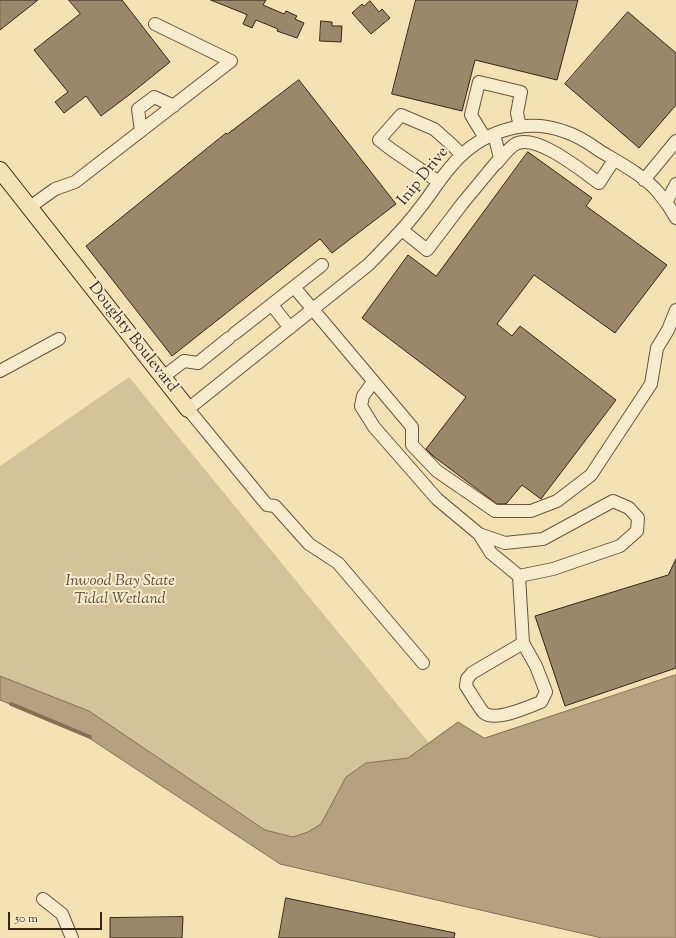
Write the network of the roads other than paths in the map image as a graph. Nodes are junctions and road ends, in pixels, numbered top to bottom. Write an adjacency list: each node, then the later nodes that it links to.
1 (155, 24): 2 (street)
2 (174, 106): 4 (street); 4 (street)
3 (520, 127): 5 (street, Inip Drive); 5 (street); 8 (street, Inip Drive)
4 (141, 131): 15 (street)
5 (489, 136): 7 (street, Inip Drive); 9 (street)
6 (676, 141): 11 (street)
7 (462, 155): 12 (street, Inip Drive); 12 (street)
8 (614, 160): 9 (street); 11 (street, Inip Drive)
9 (497, 162): 17 (street)
10 (0, 170): 15 (main road, Doughty Boulevard)
11 (644, 180): 14 (street, Inip Drive)
12 (439, 182): 17 (street, Inip Drive)
13 (676, 184): 14 (street)
14 (666, 203): 16 (street, Inip Drive)
15 (30, 207): 26 (main road, Doughty Boulevard)
16 (676, 218)
17 (402, 230): 21 (street, Inip Drive)
18 (322, 265): 19 (street)
19 (294, 287): 20 (street); 21 (street)
20 (272, 304): 23 (street); 26 (street)
21 (312, 310): 23 (street, Inip Drive); 27 (street)
22 (676, 310): 27 (street)
23 (290, 328): 28 (street, Inip Drive)
24 (59, 339): 25 (street)
25 (0, 371)
26 (163, 377): 28 (main road, Doughty Boulevard)
27 (373, 382): 29 (street)
28 (188, 409): 32 (street, Doughty Boulevard)
29 (479, 534): 30 (street); 30 (street)
30 (519, 576): 31 (street)
31 (523, 643): 31 (street)
32 (423, 663)
33 (43, 899): 34 (street)
34 (72, 938)

